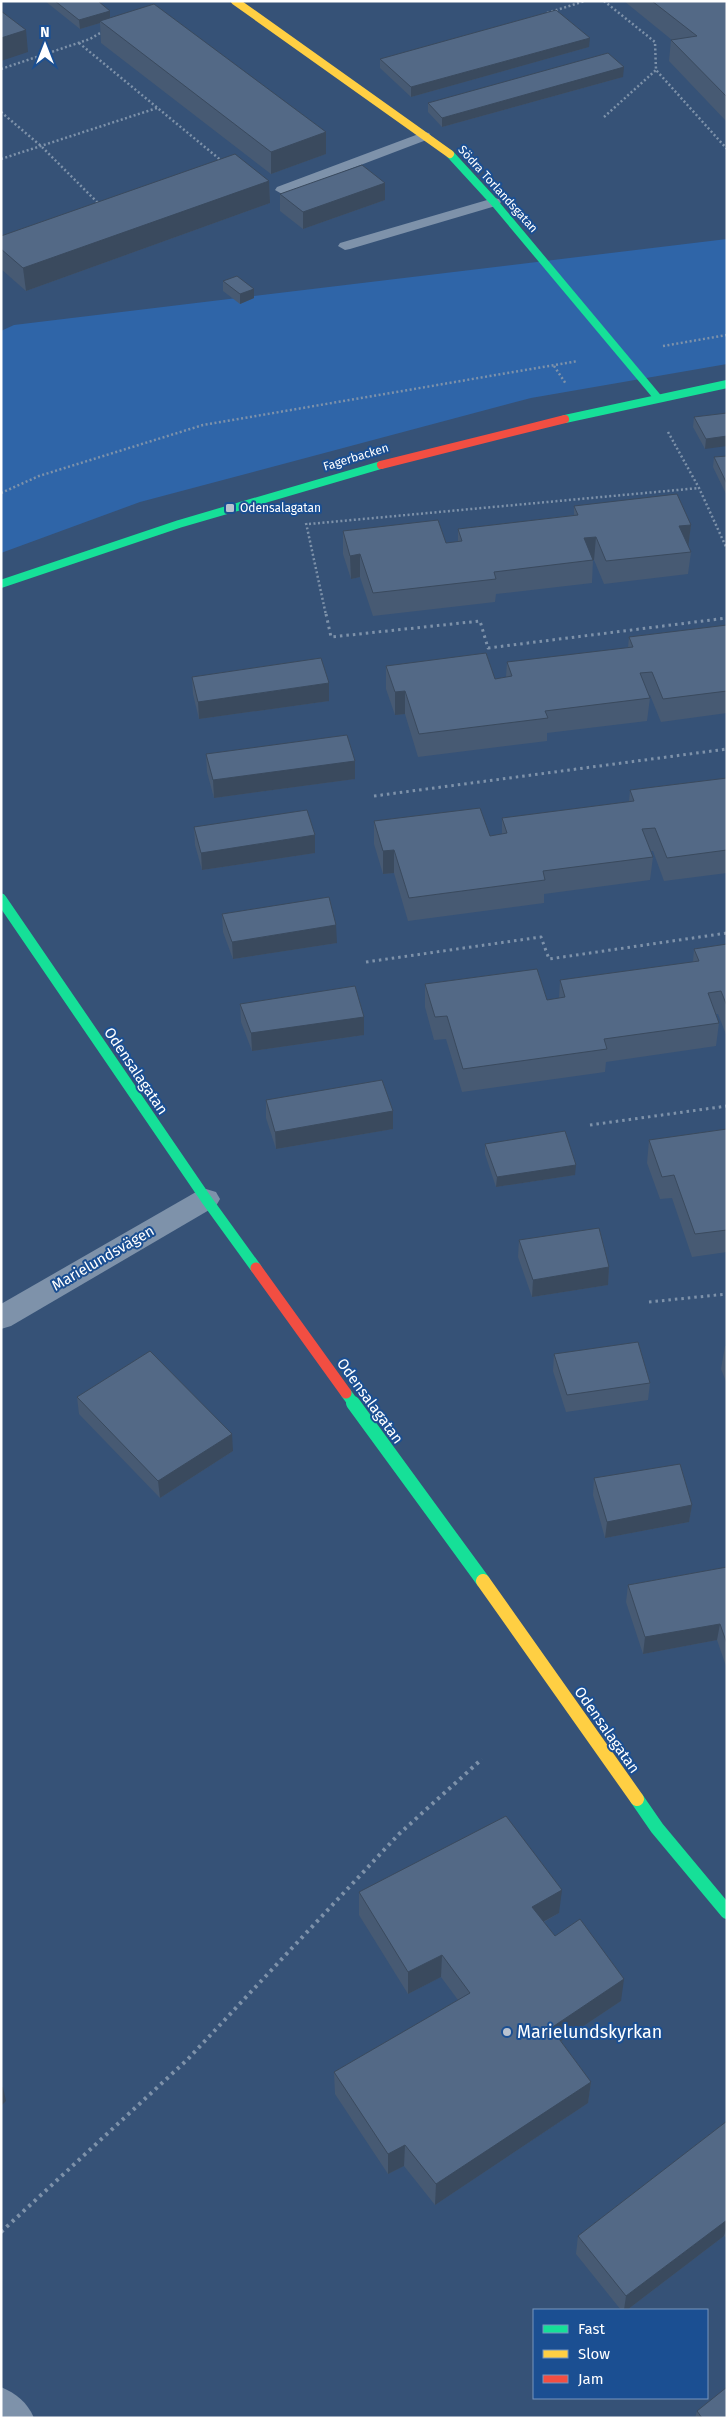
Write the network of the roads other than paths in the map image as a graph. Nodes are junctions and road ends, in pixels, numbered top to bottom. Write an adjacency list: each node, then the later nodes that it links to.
1 (235, 1): 2 (street, Södra Torlandsgatan)
2 (424, 136): 3 (lane); 4 (street, Södra Torlandsgatan)
3 (282, 190)
4 (494, 202): 5 (lane); 7 (street, Södra Torlandsgatan)
5 (345, 246)
6 (727, 384): 7 (street, Fagerbacken)
7 (658, 398): 8 (street, Fagerbacken)
8 (1, 584)
9 (1, 899): 10 (street, Odensalagatan)
10 (206, 1199): 11 (street, Marielundsvägen); 12 (street, Odensalagatan)
11 (1, 1318)
12 (727, 1912)
13 (1, 2406): 14 (street)
14 (14, 2418)

